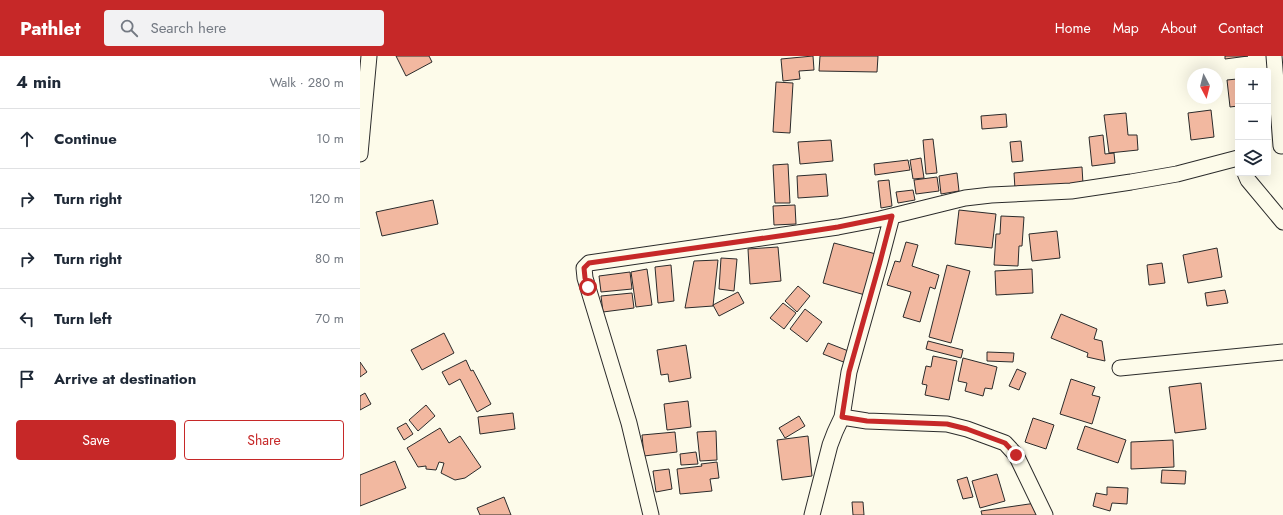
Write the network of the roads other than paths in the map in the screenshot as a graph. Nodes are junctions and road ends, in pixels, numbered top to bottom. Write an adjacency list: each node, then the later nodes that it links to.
1 (369, 56): 4 (street)
2 (1274, 56): 3 (street)
3 (1277, 147)
4 (360, 154)
5 (1235, 159): 7 (street)
6 (1246, 176): 8 (street)
7 (892, 216): 11 (street); 12 (street)
8 (1283, 222)
9 (1283, 352): 10 (street)
10 (1120, 368)
11 (842, 417): 13 (street); 14 (street)
12 (651, 515)
13 (812, 515)
14 (1045, 515)

